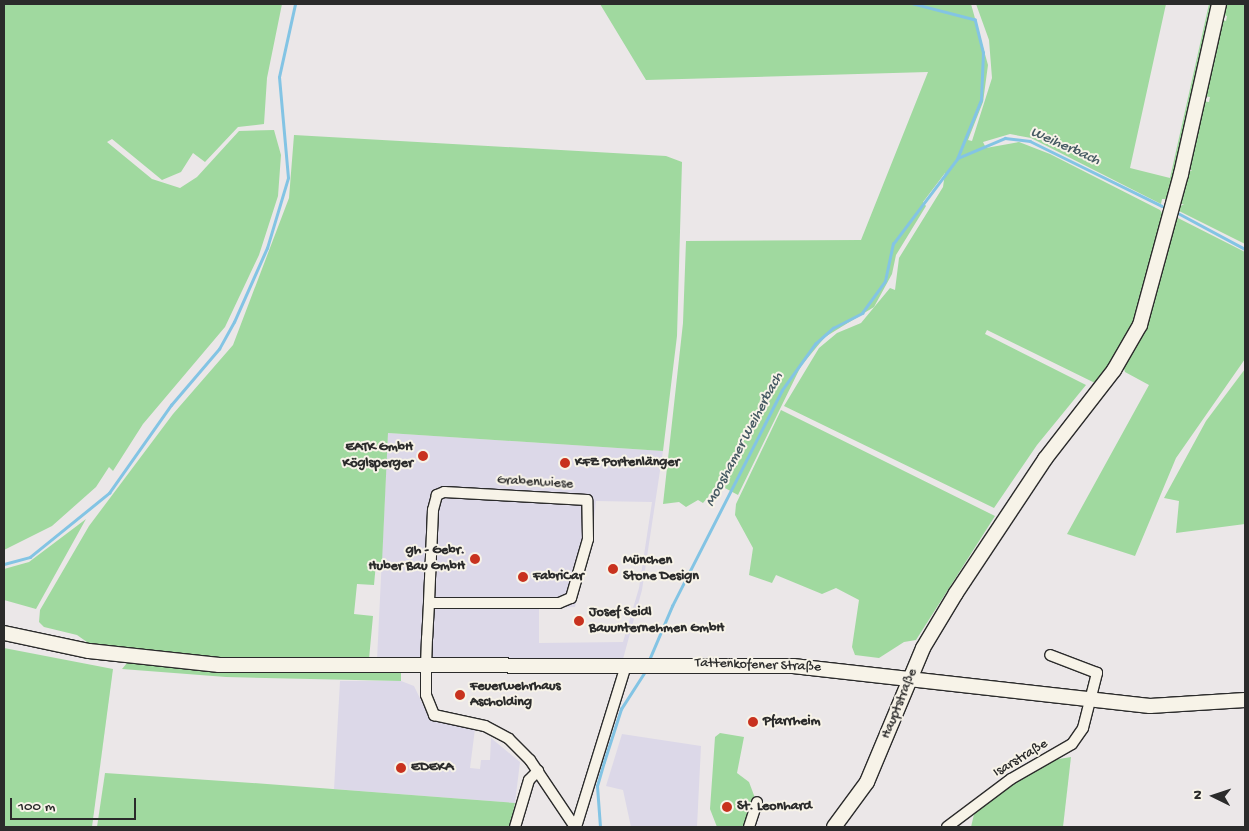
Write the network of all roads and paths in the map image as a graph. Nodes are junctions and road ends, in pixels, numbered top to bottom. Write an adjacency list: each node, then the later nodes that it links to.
1 (1219, 4): 7 (main road, Hauptstraße)
2 (429, 603): 2 (street, Grabenwiese); 6 (street, Grabenwiese)
3 (4, 633): 6 (main road, Tattenkofener Straße)
4 (1050, 656): 8 (street)
5 (632, 665): 6 (main road, Tattenkofener Straße); 7 (main road, Tattenkofener Straße); 13 (street)
6 (426, 666): 10 (street, Grabenwiese)
7 (911, 677): 8 (main road, Tattenkofener Straße); 15 (main road, Hauptstraße)
8 (1089, 700): 9 (main road, Tattenkofener Straße); 16 (street, Isarstraße)
9 (1245, 700)
10 (538, 771): 12 (street); 13 (street)
11 (758, 802): 14 (street)
12 (515, 827)
13 (576, 827)
14 (749, 827)
15 (834, 827)
16 (947, 827)

